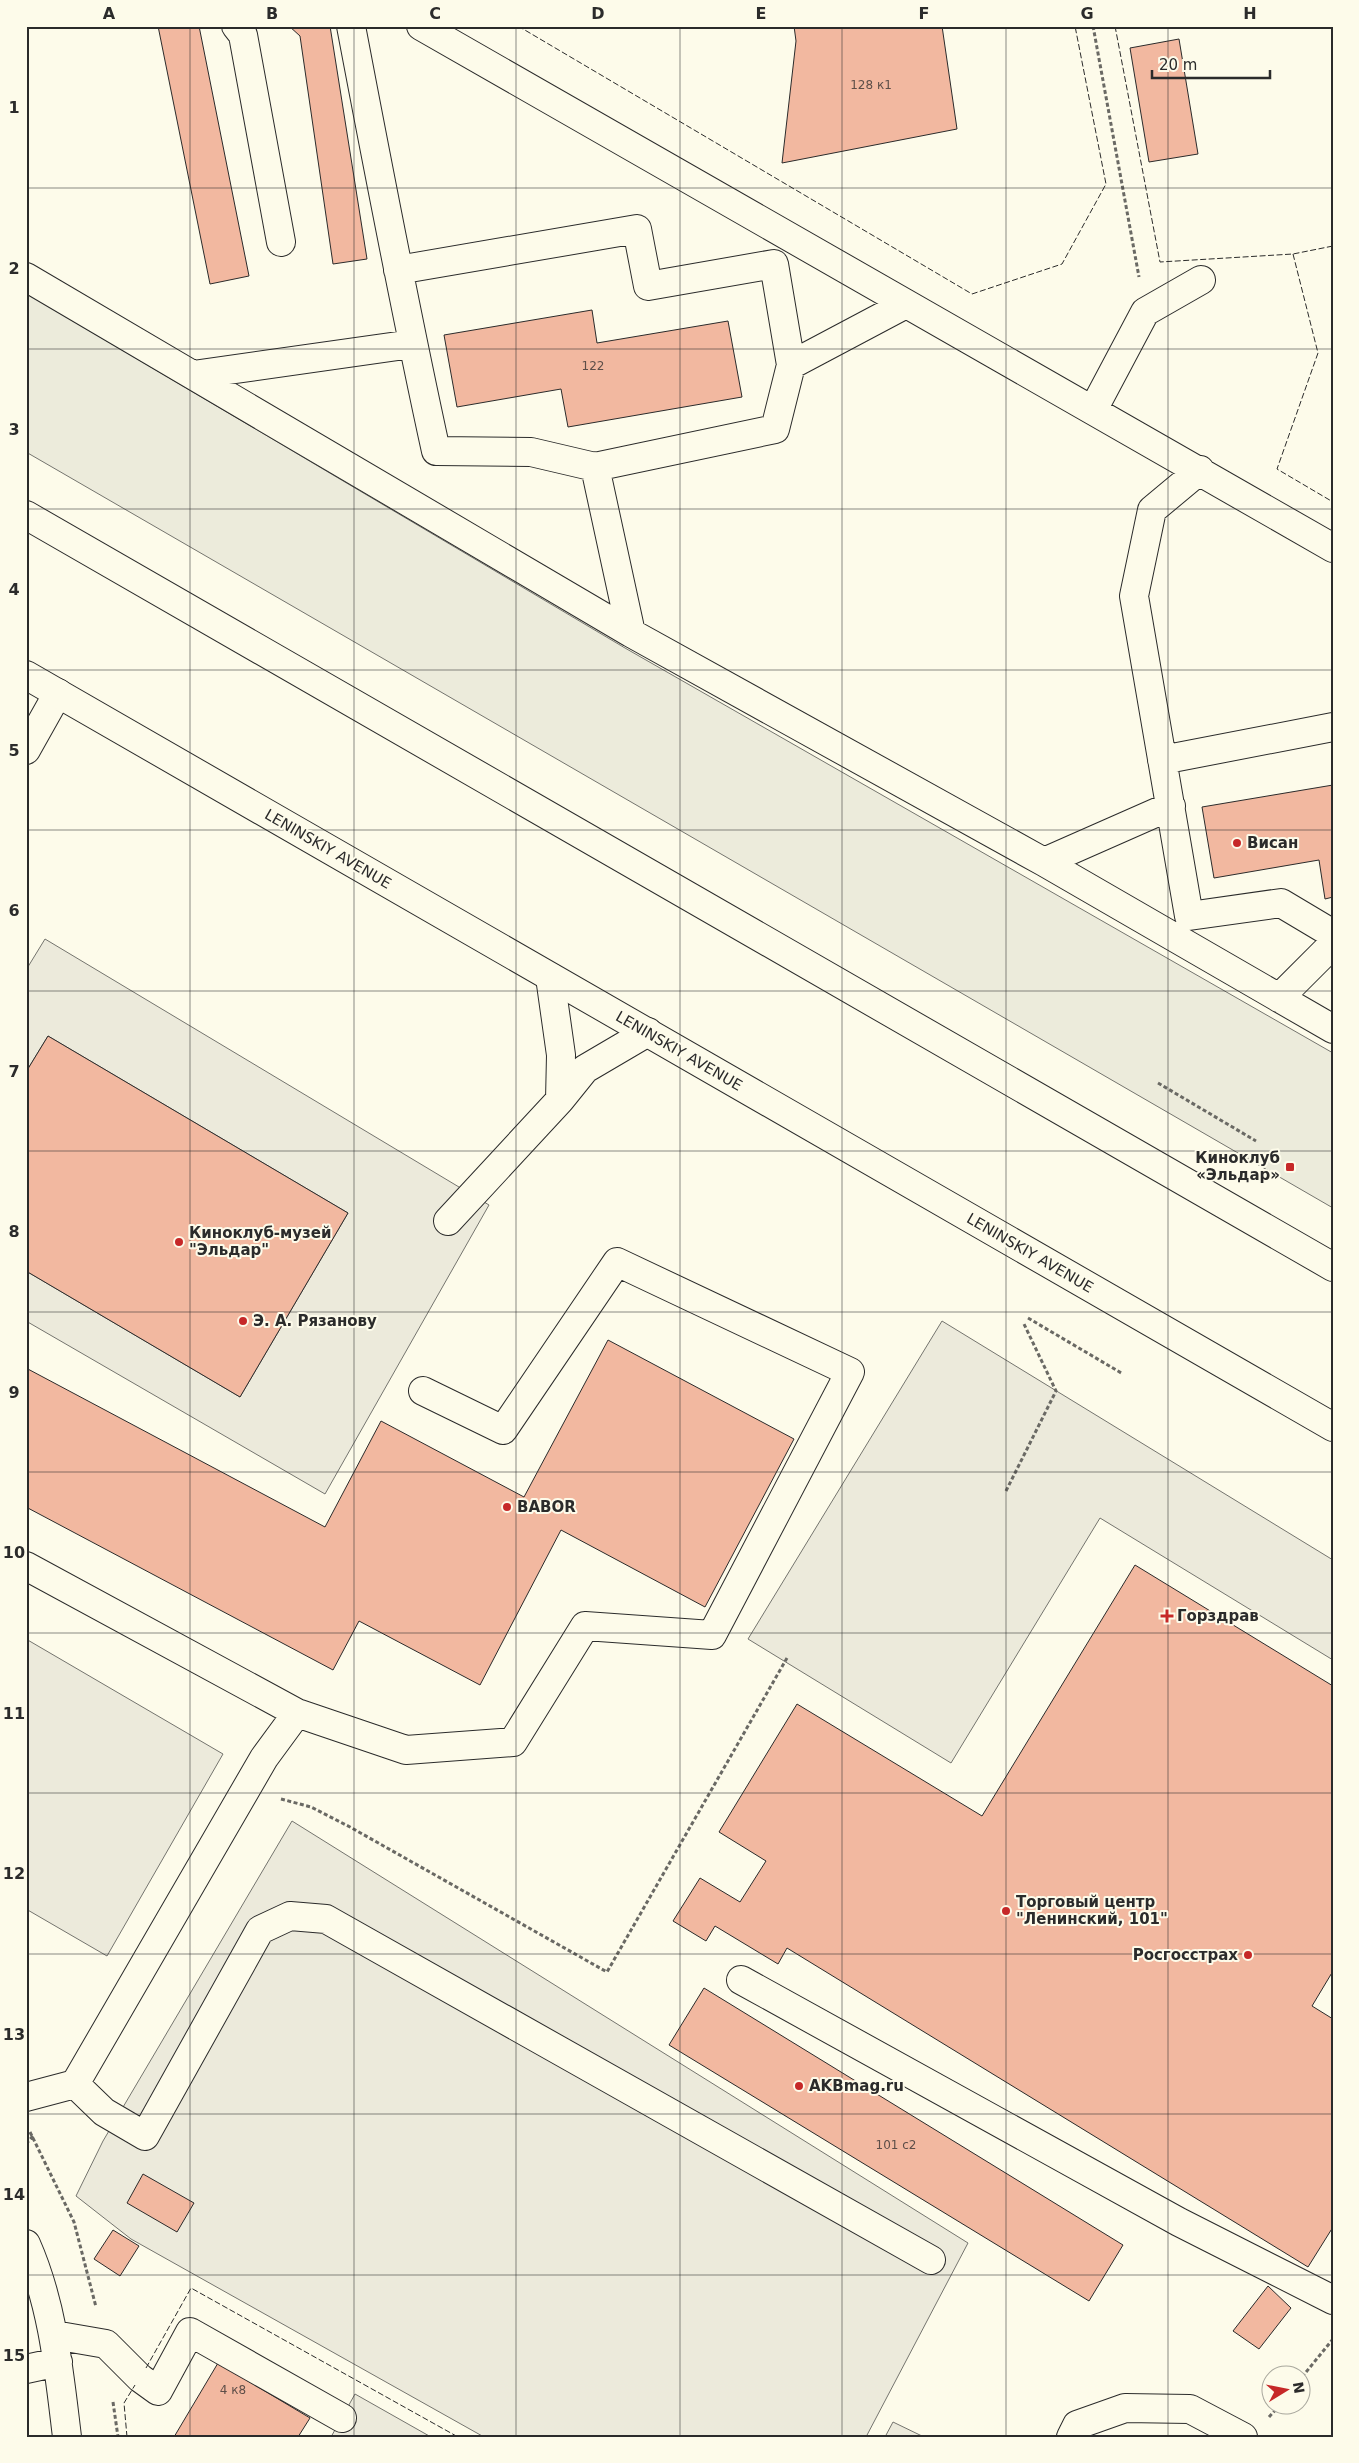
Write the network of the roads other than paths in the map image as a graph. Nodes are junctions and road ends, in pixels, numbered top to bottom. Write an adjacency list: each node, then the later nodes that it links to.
1 (236, 26): 4 (main road)
2 (351, 26): 5 (main road)
3 (422, 26): 8 (main road)
4 (281, 242)
5 (398, 270): 9 (main road); 10 (main road)
6 (26, 277): 11 (main road)
7 (1201, 280): 12 (main road)
8 (906, 304): 10 (main road); 12 (main road)
9 (412, 344): 11 (main road); 13 (main road)
10 (791, 365): 13 (main road)
11 (193, 375): 17 (main road)
12 (1093, 410): 14 (main road)
13 (595, 468): 17 (main road)
14 (1200, 470): 16 (main road); 22 (main road)
15 (26, 515): 33 (main road)
16 (1333, 548)
17 (631, 633): 24 (main road)
18 (26, 675): 19 (main road, LENINSKIY AVENUE)
19 (58, 693): 21 (main road); 27 (main road, LENINSKIY AVENUE)
20 (1333, 727): 22 (main road)
21 (26, 750)
22 (1162, 760): 23 (main road)
23 (1171, 806): 24 (main road); 25 (main road)
24 (1044, 862): 28 (main road)
25 (1333, 934)
26 (1333, 944): 28 (main road)
27 (550, 977): 30 (main road, LENINSKIY AVENUE); 31 (main road)
28 (1278, 998): 29 (main road)
29 (1333, 1029)
30 (648, 1032): 31 (main road); 35 (main road, LENINSKIY AVENUE)
31 (560, 1100): 32 (main road)
32 (448, 1221)
33 (1333, 1267)
34 (423, 1391): 37 (main road)
35 (1333, 1427)
36 (26, 1566): 37 (main road)
37 (297, 1713): 39 (main road)
38 (741, 1980): 43 (main road)
39 (75, 2084): 40 (main road); 42 (main road)
40 (26, 2097)
41 (26, 2244): 44 (main road)
42 (931, 2260)
43 (1333, 2300)
44 (54, 2335): 45 (main road); 47 (main road)
45 (58, 2362): 46 (main road); 48 (main road)
46 (26, 2369)
47 (342, 2418)
48 (67, 2437)
49 (1071, 2437): 50 (main road)
50 (1243, 2437)

